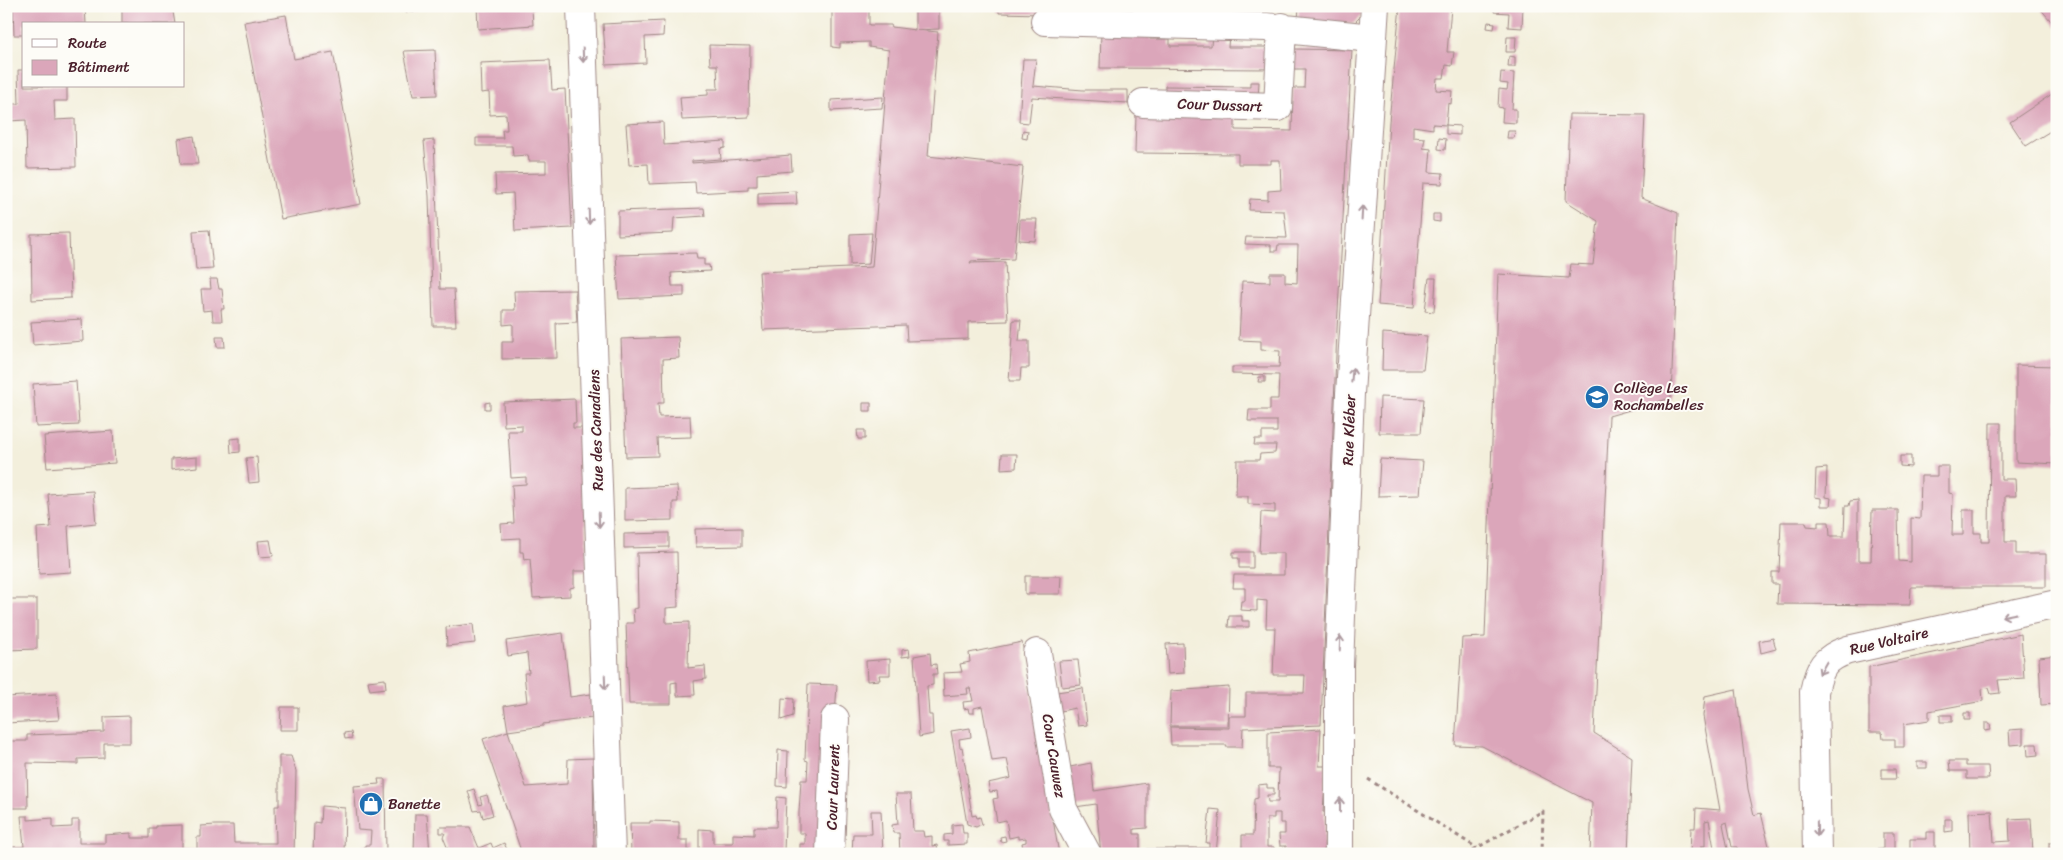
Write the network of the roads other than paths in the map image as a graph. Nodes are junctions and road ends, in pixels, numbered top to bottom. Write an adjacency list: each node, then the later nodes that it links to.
1 (581, 6): 10 (street, Rue des Canadiens, one-way to 10)
2 (1375, 6): 5 (street, Rue Kléber)
3 (1045, 21): 4 (street)
4 (1282, 27): 5 (street); 6 (street, Cour Dussart)
5 (1372, 38): 13 (street, Rue Kléber, one-way to 5)
6 (1143, 103)
7 (2057, 604): 14 (street, Rue Voltaire, one-way to 14)
8 (1038, 653): 12 (street, Cour Cauwez)
9 (835, 719): 11 (street, Cour Laurent)
10 (611, 854)
11 (830, 854)
12 (1087, 854)
13 (1340, 854)
14 (1817, 854)

